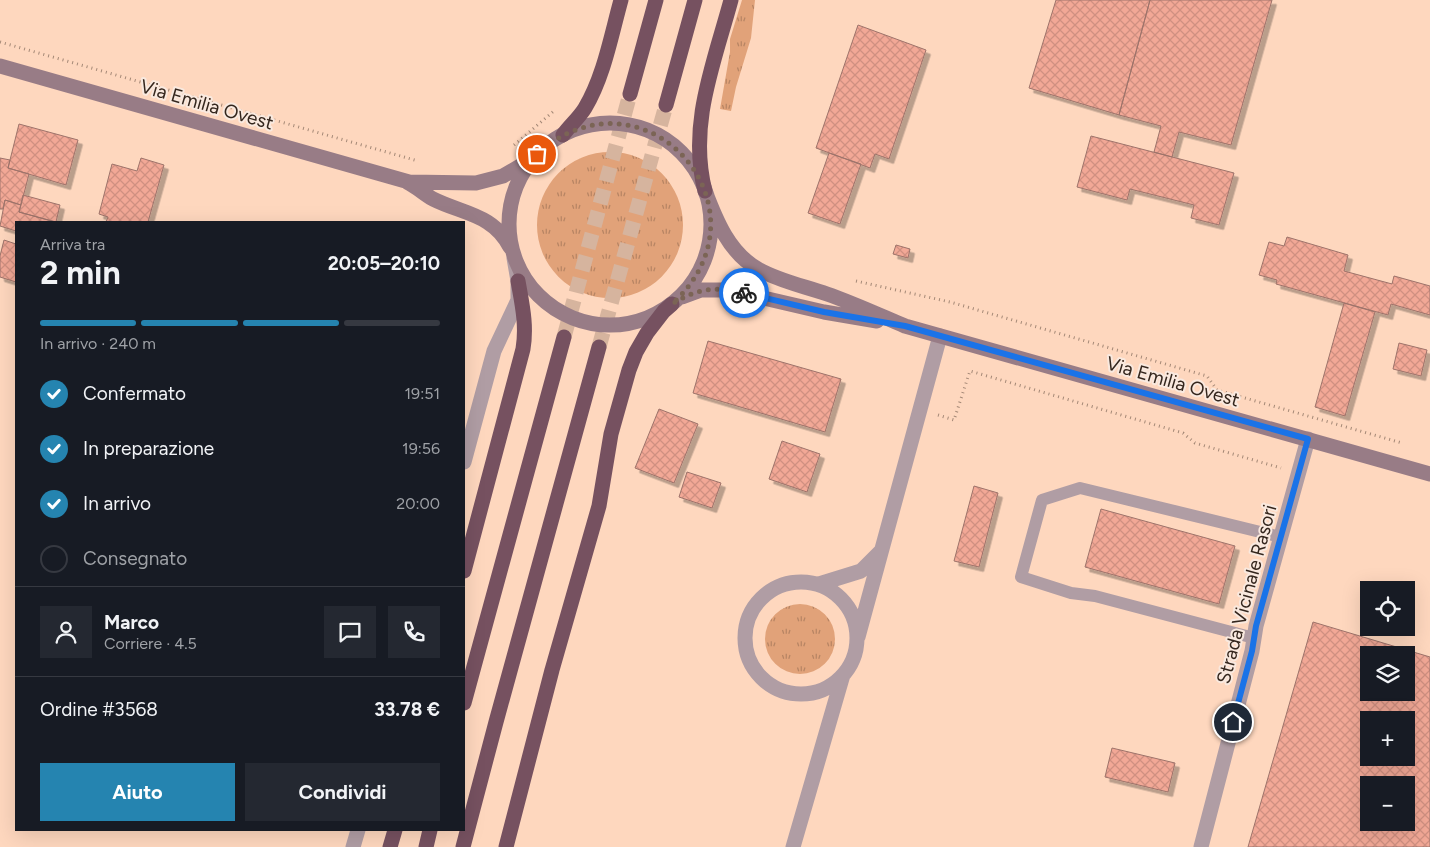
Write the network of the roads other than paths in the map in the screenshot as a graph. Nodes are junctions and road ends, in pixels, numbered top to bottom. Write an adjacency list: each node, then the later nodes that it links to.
1 (621, 0): 8 (highway)
2 (656, 0): 6 (highway)
3 (695, 0): 7 (highway)
4 (731, 0): 11 (highway)
5 (0, 66): 10 (main road, Via Emilia Ovest)
6 (630, 94)
7 (666, 105)
8 (563, 135): 9 (main road, Via Emilia Ovest); 11 (main road, Via Emilia Ovest)
9 (537, 154): 10 (main road, Via Emilia Ovest); 12 (main road, Via Emilia Ovest)
10 (404, 181): 12 (main road, Via Emilia Ovest)
11 (705, 191): 14 (main road, Via Emilia Ovest); 15 (main road, Via Emilia Ovest)
12 (514, 258): 13 (street); 14 (main road, Via Emilia Ovest)
13 (518, 281): 20 (street); 24 (highway)
14 (672, 304): 15 (main road, Via Emilia Ovest); 33 (highway)
15 (905, 326): 16 (main road, Via Emilia Ovest)
16 (940, 336): 19 (main road, Via Emilia Ovest); 23 (street)
17 (564, 337): 29 (highway)
18 (599, 347): 37 (highway)
19 (1308, 439): 21 (main road, Via Emilia Ovest); 22 (street, Strada Vicinale Rasori)
20 (465, 458)
21 (1430, 474)
22 (1281, 537): 26 (street, Strada Vicinale Rasori); 26 (lane)
23 (881, 551): 25 (street); 27 (street)
24 (465, 567)
25 (819, 584): 27 (street); 28 (street)
26 (1254, 638): 39 (street, Strada Vicinale Rasori)
27 (857, 642): 28 (street)
28 (843, 675): 38 (street)
29 (465, 699)
30 (358, 831): 34 (street)
31 (394, 831): 35 (highway)
32 (430, 831): 36 (highway)
33 (508, 842)
34 (353, 847)
35 (390, 847)
36 (426, 847)
37 (463, 847)
38 (793, 847)
39 (1201, 847)

